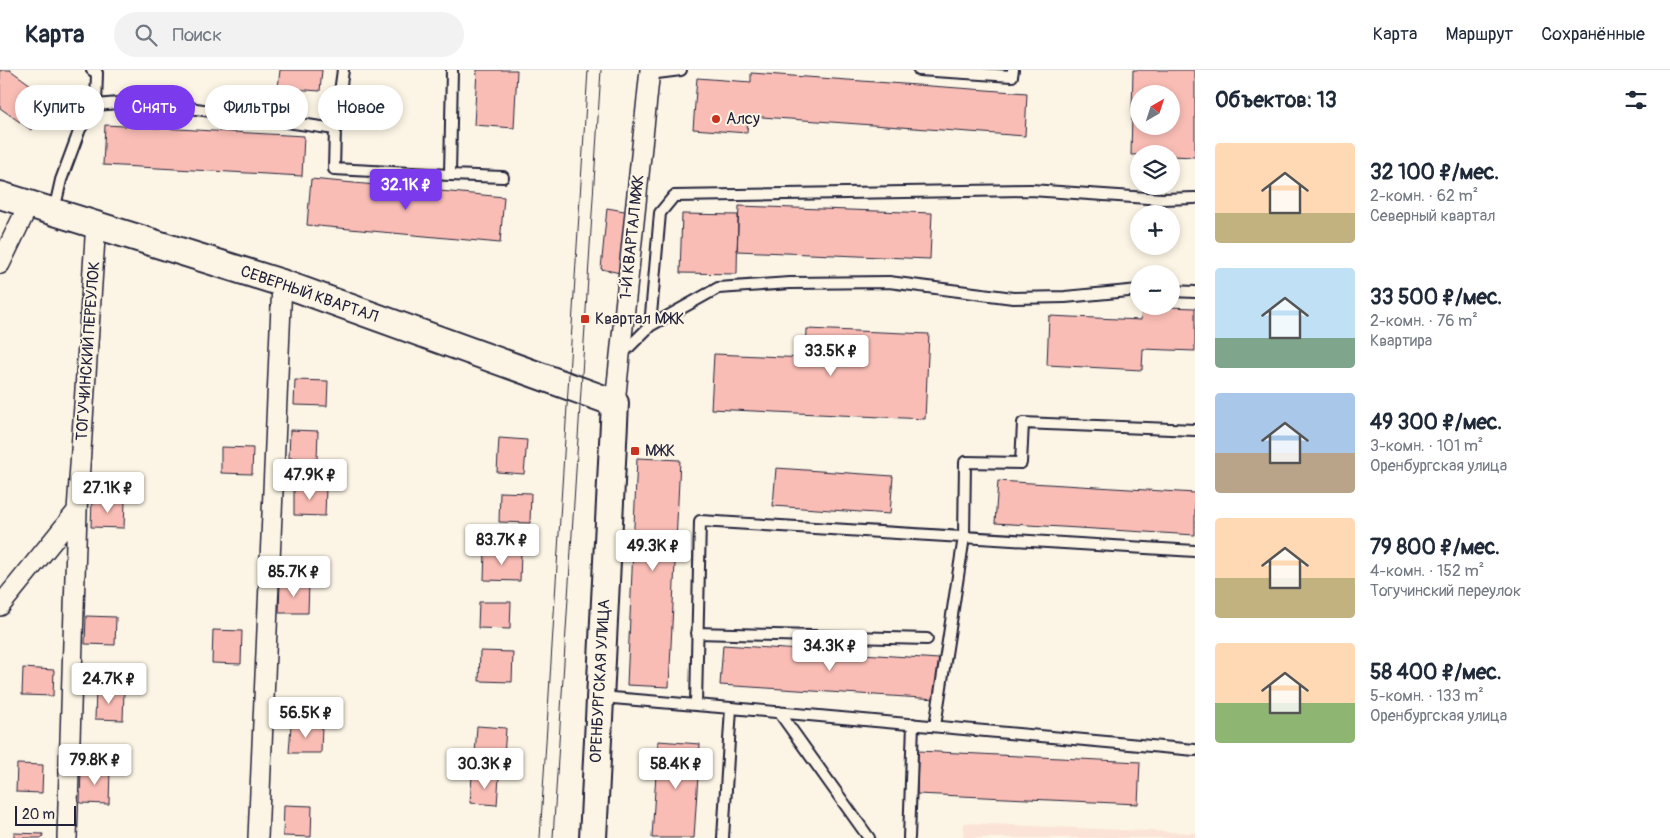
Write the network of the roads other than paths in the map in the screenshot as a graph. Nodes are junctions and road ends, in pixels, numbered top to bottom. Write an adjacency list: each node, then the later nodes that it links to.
1 (92, 70): 8 (lane)
2 (343, 70): 9 (lane)
3 (452, 70): 14 (lane)
4 (681, 70): 7 (lane)
5 (918, 70): 6 (lane)
6 (1013, 70)
7 (650, 72): 27 (street, 1-Й КВАРТАЛ МЖК)
8 (97, 85)
9 (341, 85)
10 (104, 104): 11 (lane)
11 (318, 127)
12 (80, 130): 19 (lane)
13 (335, 130): 14 (lane)
14 (450, 174): 15 (lane)
15 (503, 177)
16 (0, 195): 18 (main road, СЕВЕРНЫЙ КВАРТАЛ)
17 (1195, 198): 26 (lane)
18 (28, 204): 19 (main road, СЕВЕРНЫЙ КВАРТАЛ); 21 (street)
19 (54, 212): 20 (main road, СЕВЕРНЫЙ КВАРТАЛ)
20 (96, 223): 22 (main road, СЕВЕРНЫЙ КВАРТАЛ); 30 (street, ТОГУЧИНСКИЙ ПЕРЕУЛОК)
21 (0, 264)
22 (282, 283): 28 (main road, СЕВЕРНЫЙ КВАРТАЛ); 44 (street)
23 (1130, 291): 26 (lane)
24 (1180, 291): 25 (lane)
25 (1195, 292)
26 (650, 326): 27 (lane)
27 (620, 356): 28 (street, 1-Й КВАРТАЛ МЖК)
28 (615, 403): 36 (main road, ОРЕНБУРГСКАЯ УЛИЦА)
29 (1195, 430): 31 (lane)
30 (77, 511): 33 (street); 43 (street, ТОГУЧИНСКИЙ ПЕРЕУЛОК)
31 (964, 537): 32 (lane); 34 (lane); 41 (lane)
32 (1195, 551)
33 (0, 606)
34 (698, 633): 35 (lane); 37 (lane)
35 (928, 639)
36 (599, 697): 37 (lane); 45 (main road, ОРЕНБУРГСКАЯ УЛИЦА)
37 (696, 704): 38 (lane)
38 (731, 708): 39 (lane); 46 (lane)
39 (779, 712): 40 (lane); 47 (lane)
40 (913, 724): 41 (lane); 48 (lane)
41 (935, 726): 42 (lane)
42 (1195, 750)
43 (67, 838)
44 (258, 838)
45 (593, 838)
46 (723, 838)
47 (869, 838)
48 (909, 838)

